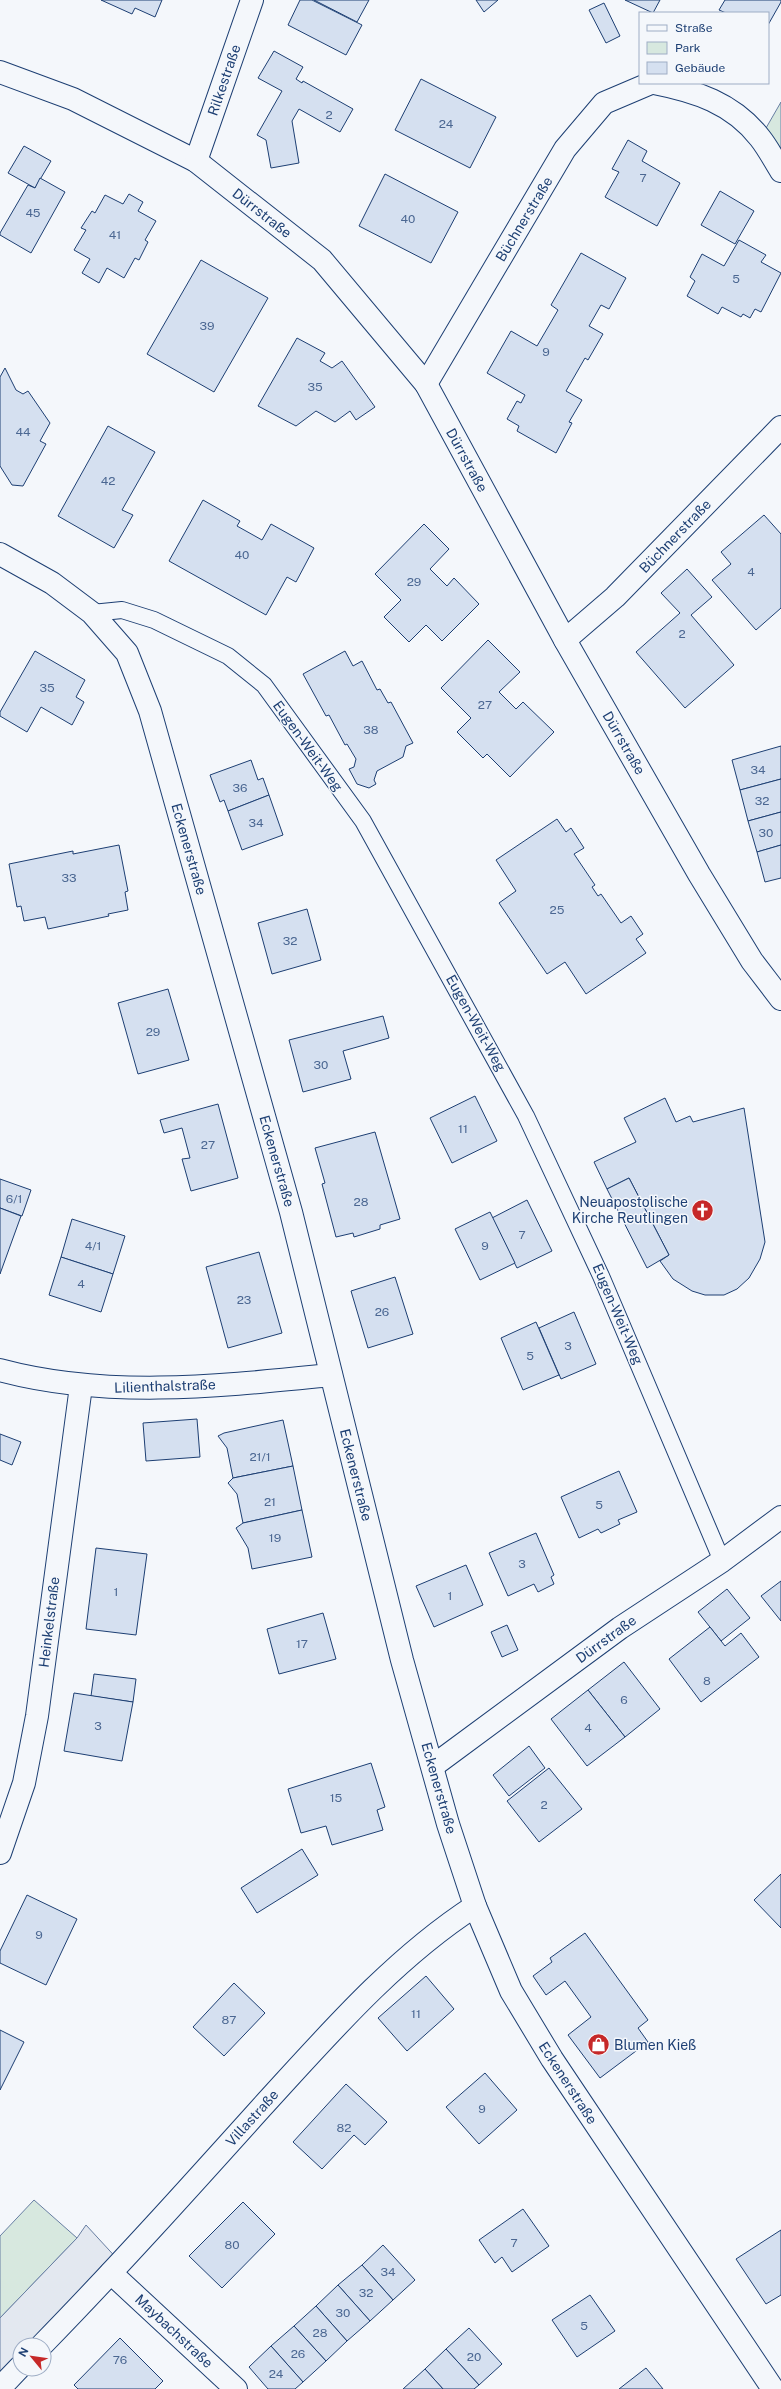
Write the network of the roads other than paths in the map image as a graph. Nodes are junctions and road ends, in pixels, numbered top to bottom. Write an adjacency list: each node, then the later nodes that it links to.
1 (252, 0): 5 (street, Rilkestraße)
2 (0, 72): 5 (street, Dürrstraße)
3 (649, 84): 7 (street, Büchnerstraße)
4 (659, 84): 6 (street)
5 (196, 161): 7 (street, Dürrstraße)
6 (781, 171)
7 (426, 384): 11 (street, Dürrstraße)
8 (781, 427): 11 (street, Büchnerstraße)
9 (0, 554): 10 (street, Eckenerstraße)
10 (92, 613): 14 (street, Eckenerstraße); 17 (lane, Eugen-Weit-Weg)
11 (565, 640): 12 (street, Dürrstraße)
12 (778, 988)
13 (0, 1370): 15 (street, Lilienthalstraße)
14 (331, 1375): 15 (street, Lilienthalstraße); 18 (street, Eckenerstraße)
15 (81, 1386): 19 (street, Heinkelstraße)
16 (781, 1517): 17 (street, Dürrstraße)
17 (722, 1561): 18 (street, Dürrstraße)
18 (433, 1766): 20 (street, Eckenerstraße)
19 (0, 1853)
20 (476, 1906): 21 (street, Villastraße); 26 (street, Eckenerstraße)
21 (111, 2273): 22 (street, Villastraße); 25 (street, Maybachstraße)
22 (50, 2337)
23 (12, 2375): 24 (street)
24 (0, 2388)
25 (236, 2389)
26 (773, 2389)

